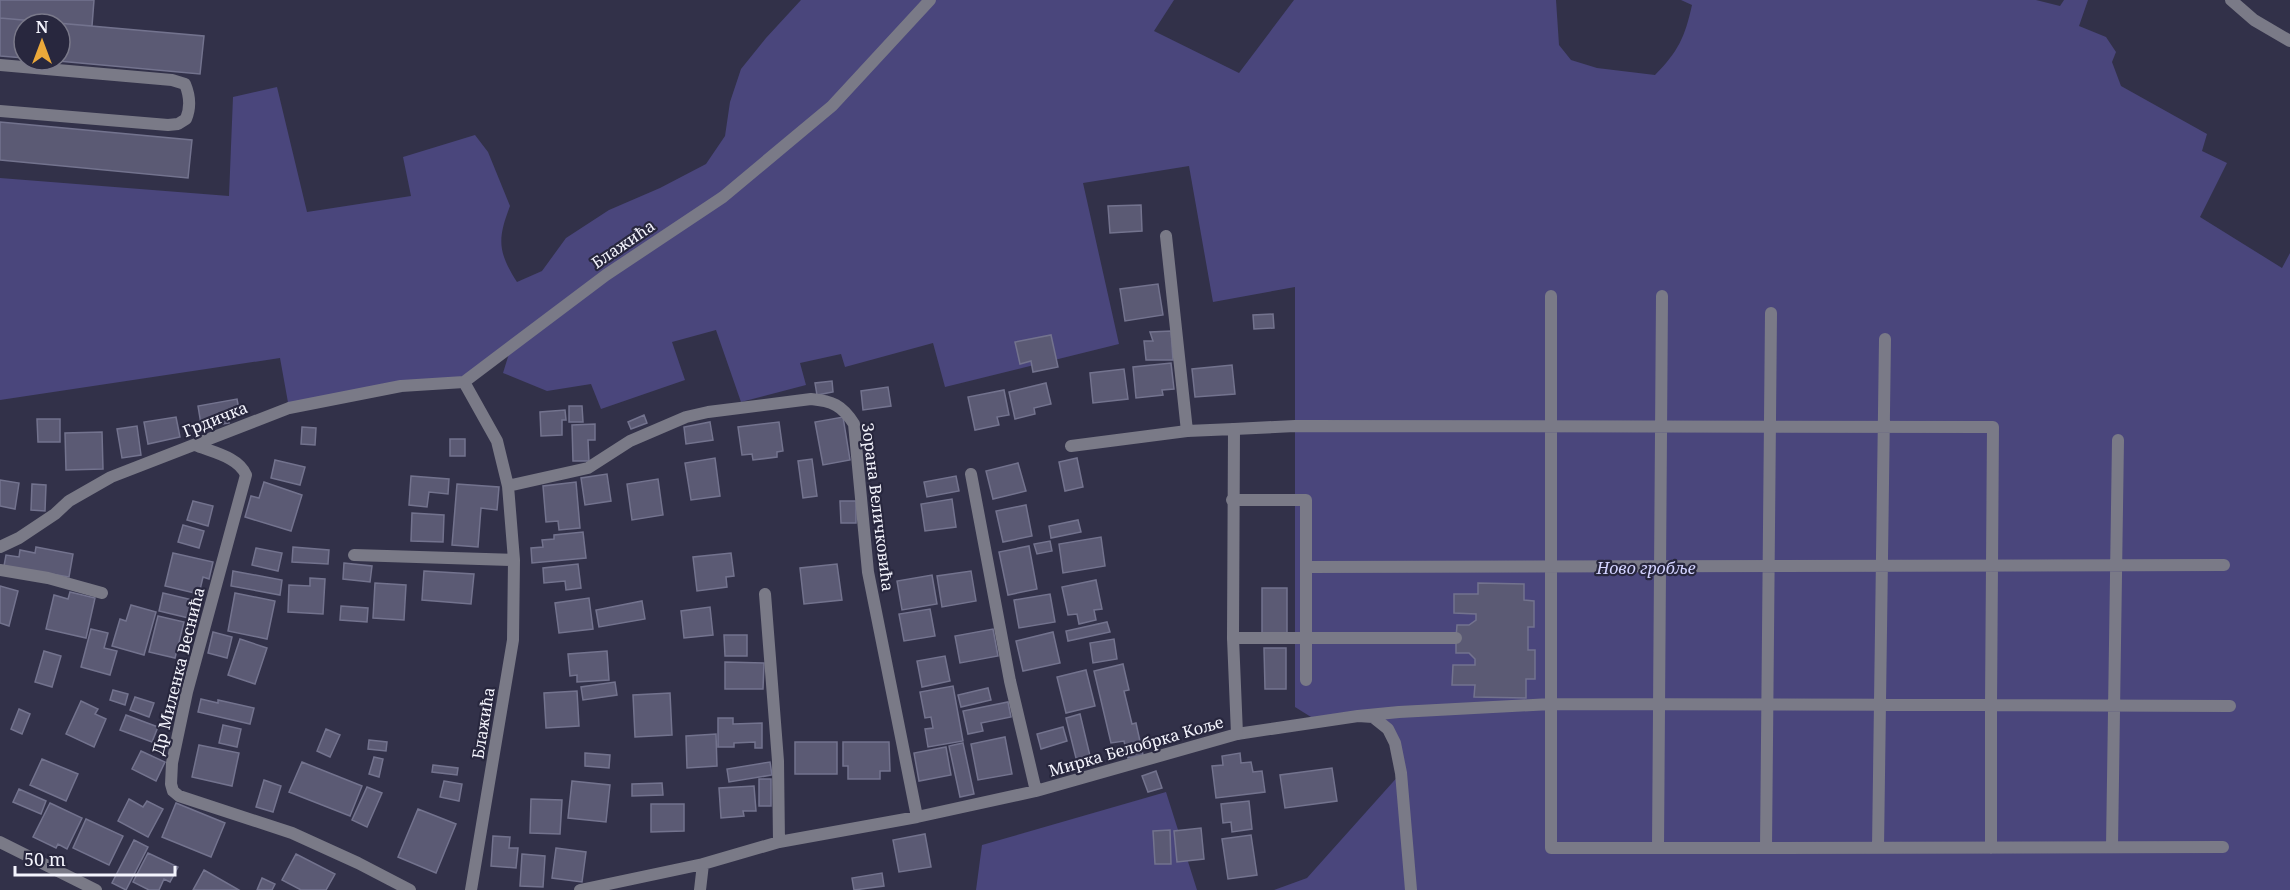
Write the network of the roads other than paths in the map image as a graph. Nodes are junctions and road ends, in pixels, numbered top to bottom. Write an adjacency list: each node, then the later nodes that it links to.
1 (930, 0): 11 (street, Блажића)
2 (2231, 0): 3 (street)
3 (2290, 41)
4 (0, 65): 5 (street)
5 (0, 111)
6 (1166, 236): 17 (street)
7 (1551, 296): 12 (street)
8 (1662, 296): 13 (street)
9 (1771, 312): 14 (street)
10 (1885, 339): 15 (street)
11 (464, 382): 19 (street, Грдичка); 22 (street, Блажића)
12 (1551, 426): 13 (street); 16 (street); 29 (street)
13 (1661, 426): 14 (street); 30 (street)
14 (1770, 427): 15 (street); 31 (street)
15 (1884, 427): 32 (street); 33 (street)
16 (1234, 429): 17 (street); 23 (street, Мирка Белобрка Коље)
17 (1187, 431): 20 (street)
18 (2118, 440): 27 (street)
19 (195, 445): 24 (street, Грдичка); 63 (street, Др Миленка Веснића)
20 (1071, 446)
21 (971, 474): 51 (street)
22 (508, 486): 26 (street, Блажића); 52 (street, Зорана Величковића)
23 (1232, 500): 34 (street); 39 (street, Мирка Белобрка Коље)
24 (0, 547)
25 (354, 555): 26 (street)
26 (514, 560): 64 (street, Блажића)
27 (2116, 565): 28 (street); 33 (street); 47 (street)
28 (2224, 565)
29 (1551, 566): 30 (street); 34 (street); 42 (street)
30 (1660, 566): 31 (street); 43 (street)
31 (1769, 566): 32 (street); 44 (street)
32 (1882, 566): 33 (street); 45 (street)
33 (1992, 566): 46 (street)
34 (1306, 567): 38 (street)
35 (0, 570): 36 (street)
36 (102, 593)
37 (765, 594): 54 (street)
38 (1306, 637): 39 (street); 40 (street); 41 (street)
39 (1233, 638): 50 (street, Мирка Белобрка Коље)
40 (1456, 638)
41 (1306, 680)
42 (1551, 704): 43 (street); 49 (street); 57 (street)
43 (1659, 705): 44 (street); 57 (street)
44 (1768, 705): 45 (street); 58 (street)
45 (1880, 705): 46 (street); 59 (street)
46 (1991, 705): 47 (street); 60 (street)
47 (2114, 706): 48 (street); 55 (street)
48 (2230, 706)
49 (1358, 716): 50 (street); 67 (street)
50 (1237, 735): 51 (street, Мирка Белобрка Коље)
51 (1036, 791): 52 (street, Мирка Белобрка Коље)
52 (917, 817): 54 (street, Мирка Белобрка Коље)
53 (0, 842): 62 (street)
54 (779, 842): 61 (street, Мирка Белобрка Коље)
55 (2112, 847): 56 (street); 60 (street)
56 (2223, 847)
57 (1658, 848): 58 (street)
58 (1766, 848): 59 (street)
59 (1878, 848): 60 (street)
60 (1991, 848)
61 (703, 864): 65 (street, Мирка Белобрка Коље); 66 (street)
62 (96, 890)
63 (410, 890)
64 (471, 890)
65 (580, 890)
66 (700, 890)
67 (1411, 890)

